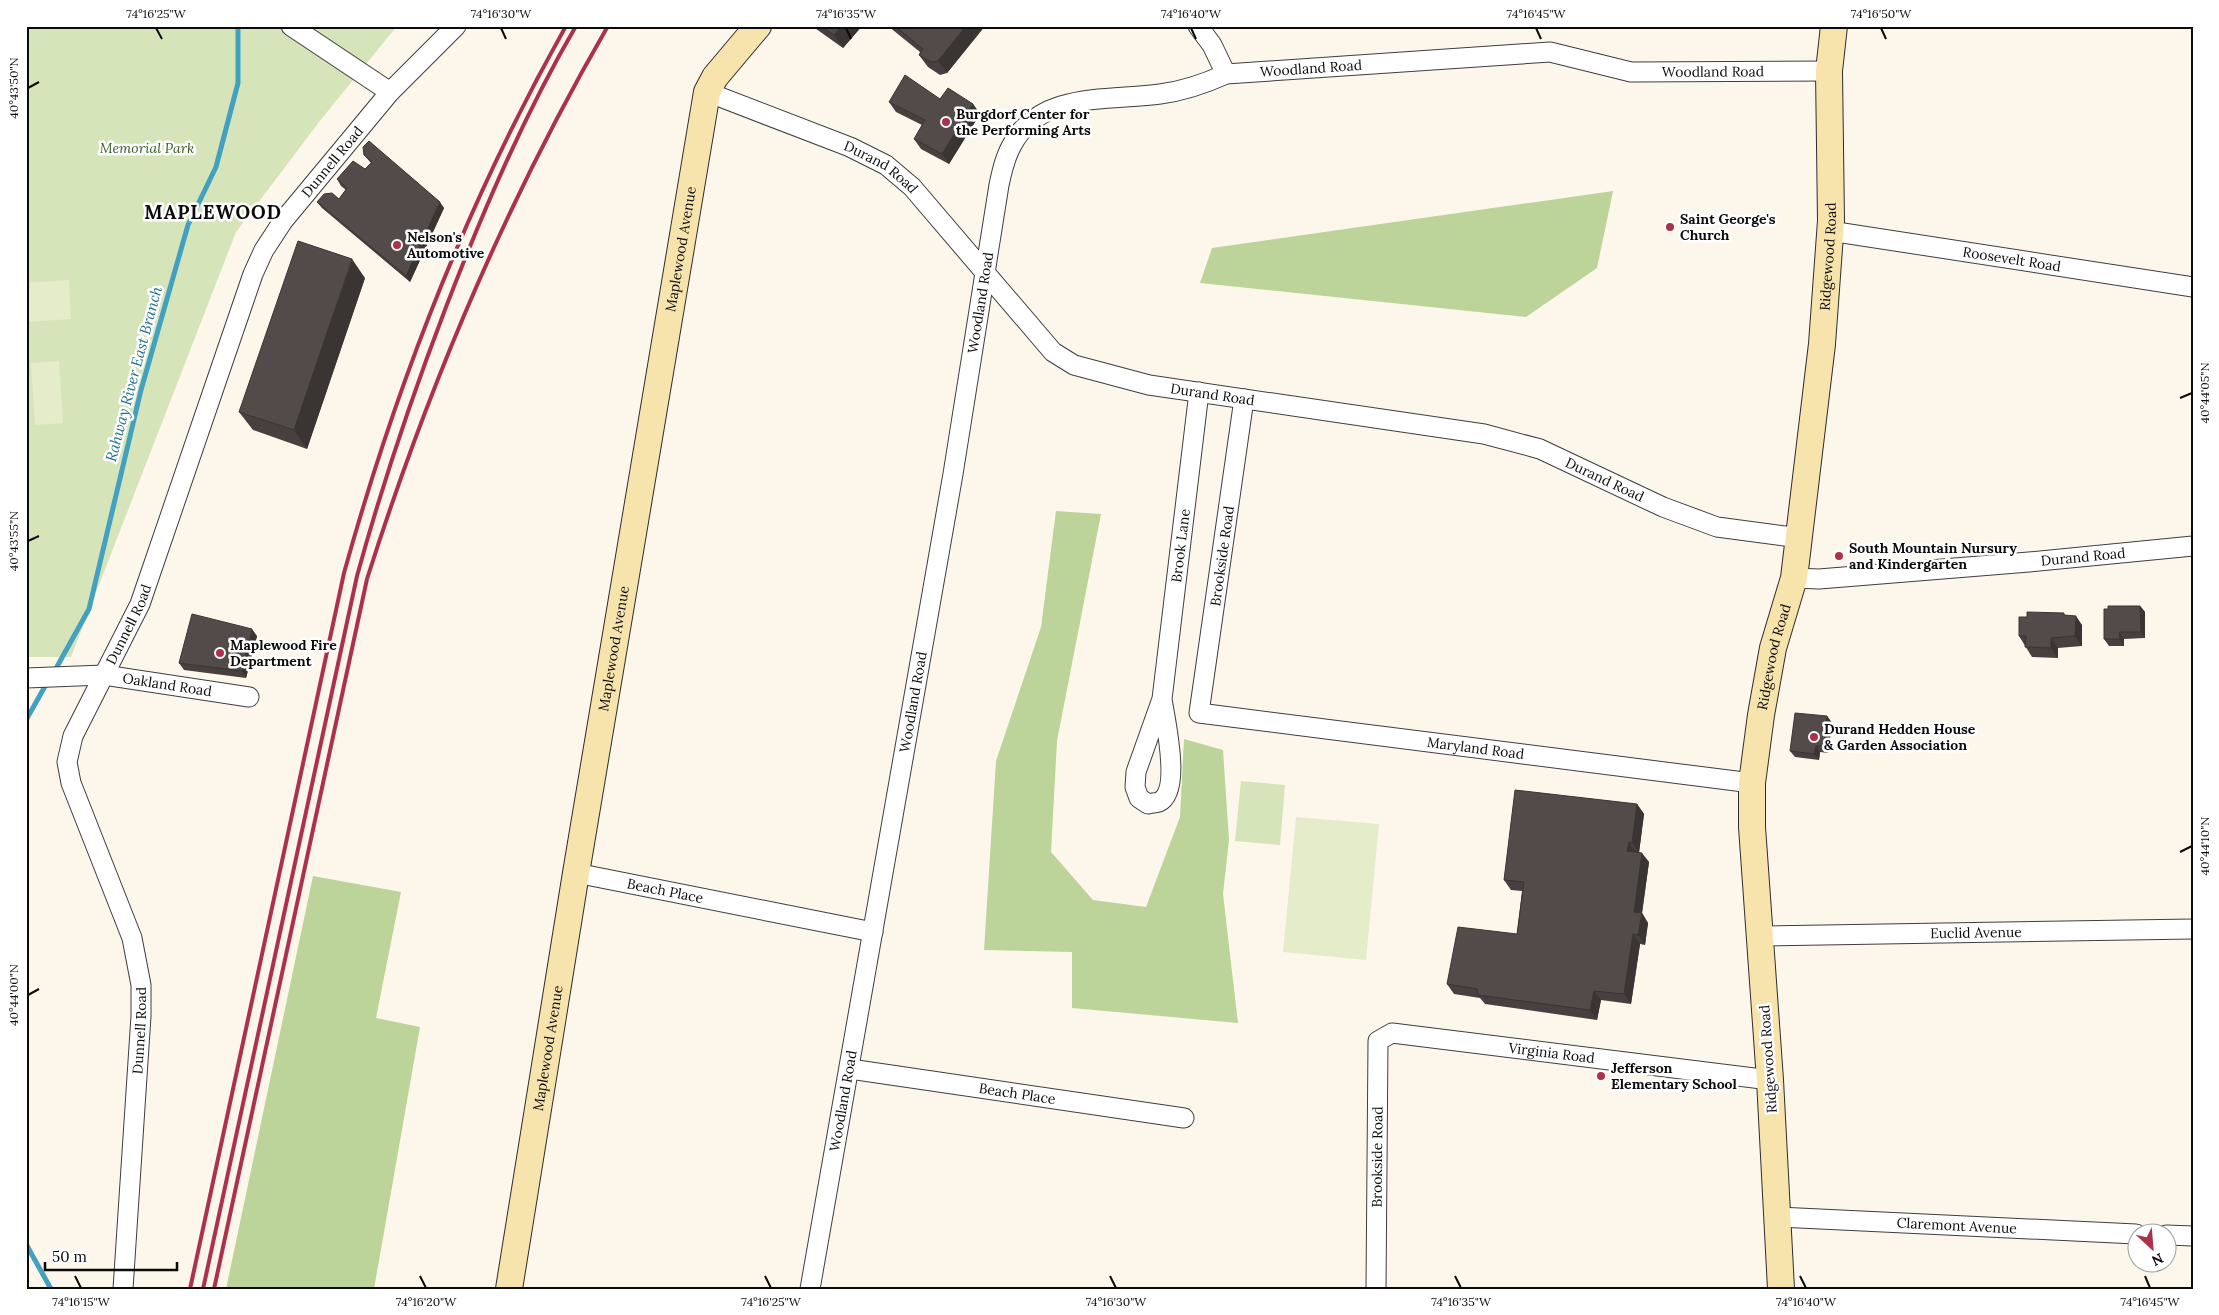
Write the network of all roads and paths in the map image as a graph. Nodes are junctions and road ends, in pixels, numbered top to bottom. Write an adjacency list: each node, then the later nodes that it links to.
1 (291, 26): 8 (street)
2 (456, 26): 8 (street, Dunnell Road)
3 (758, 26): 9 (street, Maplewood Avenue)
4 (1198, 26): 7 (street)
5 (1834, 26): 6 (street, Ridgewood Road)
6 (1829, 71): 7 (street, Woodland Road); 10 (street, Ridgewood Road)
7 (1226, 74): 11 (street, Woodland Road)
8 (390, 92): 18 (street, Dunnell Road)
9 (707, 92): 11 (street, Durand Road); 24 (street, Maplewood Avenue)
10 (1830, 231): 12 (street, Roosevelt Road); 15 (street, Ridgewood Road)
11 (984, 273): 13 (street, Durand Road); 26 (street, Woodland Road)
12 (2193, 287)
13 (1199, 392): 14 (street, Durand Road); 21 (street, Brook Lane)
14 (1244, 399): 15 (street, Durand Road); 22 (street, Brookside Road)
15 (1800, 538): 17 (street, Ridgewood Road)
16 (2193, 546): 17 (street, Durand Road)
17 (1794, 578): 23 (street, Ridgewood Road)
18 (104, 675): 19 (street, Oakland Road); 20 (street, Oakland Road); 36 (street, Dunnell Road)
19 (32, 678)
20 (249, 697)
21 (1162, 699)
22 (1200, 714): 23 (street, Maryland Road)
23 (1752, 783): 27 (street, Ridgewood Road)
24 (576, 873): 26 (street, Beach Place); 37 (street, Maplewood Avenue)
25 (2193, 929): 27 (street, Euclid Avenue)
26 (873, 932): 29 (street, Woodland Road)
27 (1760, 936): 30 (street, Ridgewood Road)
28 (1392, 1032): 30 (street, Virginia Road); 39 (street, Brookside Road)
29 (850, 1069): 31 (street, Beach Place); 38 (street, Woodland Road)
30 (1770, 1080): 32 (street, Ridgewood Road)
31 (1184, 1118)
32 (1778, 1218): 33 (street, Claremont Avenue); 40 (street, Ridgewood Road)
33 (2126, 1234)
34 (2176, 1235): 35 (street)
35 (2193, 1236)
36 (124, 1289)
37 (509, 1289)
38 (810, 1289)
39 (1376, 1289)
40 (1781, 1289)

